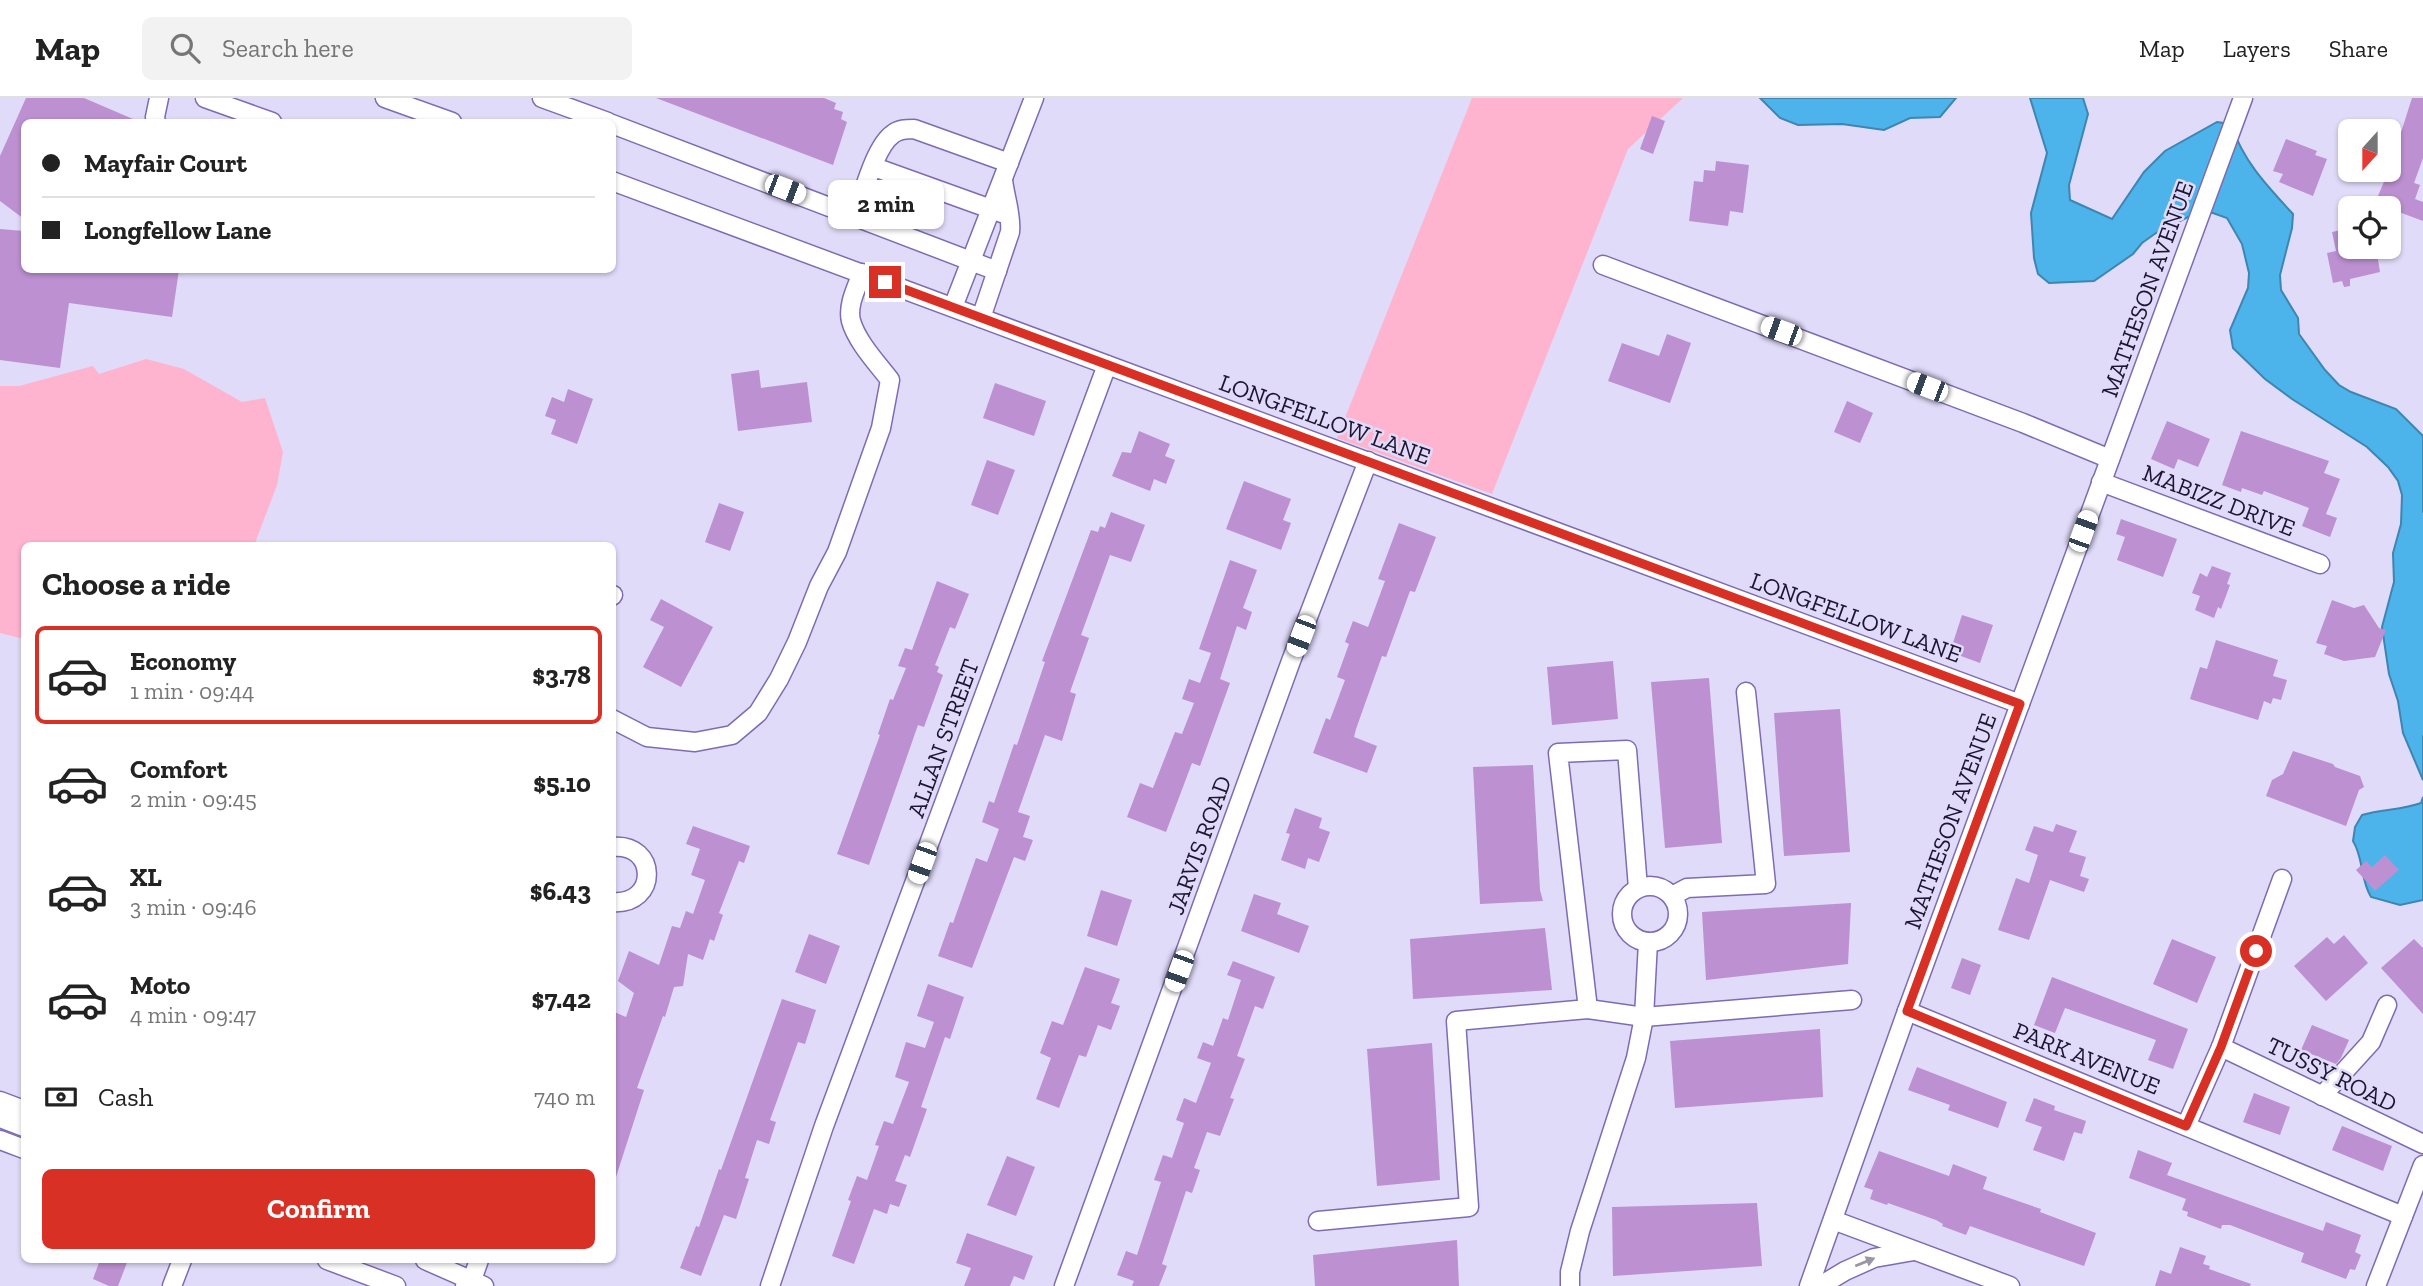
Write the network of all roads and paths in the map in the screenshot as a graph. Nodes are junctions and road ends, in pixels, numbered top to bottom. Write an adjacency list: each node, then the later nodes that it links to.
1 (205, 98): 8 (street)
2 (385, 98): 9 (street)
3 (542, 98): 10 (street)
4 (1034, 98): 13 (street)
5 (2244, 98): 25 (street, MATHESON AVENUE)
6 (154, 99): 7 (street)
7 (156, 119)
8 (264, 119)
9 (444, 119)
10 (597, 119)
11 (616, 126): 16 (street)
12 (874, 167): 13 (street); 15 (street); 16 (street)
13 (1006, 170): 15 (street); 17 (street)
14 (616, 182): 21 (street, LONGFELLOW LANE)
15 (990, 210): 17 (street); 18 (street)
16 (855, 216): 18 (street)
17 (1009, 216): 20 (street)
18 (971, 260): 20 (street); 22 (street)
19 (1603, 265): 25 (street)
20 (997, 271): 23 (street)
21 (862, 273): 22 (street, LONGFELLOW LANE); 31 (street)
22 (953, 307): 23 (street, LONGFELLOW LANE)
23 (981, 318): 24 (street, LONGFELLOW LANE)
24 (1107, 365): 26 (street, LONGFELLOW LANE); 65 (street, ALLAN STREET)
25 (2110, 459): 27 (street, MATHESON AVENUE)
26 (1368, 461): 30 (street, LONGFELLOW LANE); 66 (street, JARVIS ROAD)
27 (2101, 482): 28 (street, MABIZZ DRIVE); 30 (street, MATHESON AVENUE)
28 (2320, 564)
29 (1746, 692): 35 (street)
30 (2020, 704): 41 (street, MATHESON AVENUE)
31 (616, 721)
32 (616, 847): 36 (street)
33 (2282, 879): 43 (street)
34 (1638, 888): 35 (street); 37 (street); 40 (street)
35 (1672, 896): 37 (street)
36 (616, 902)
37 (1648, 942): 42 (street)
38 (1852, 1000): 42 (street)
39 (2387, 1005): 44 (street)
40 (1588, 1009): 42 (street); 56 (street)
41 (1907, 1011): 49 (street, PARK AVENUE); 55 (street, MATHESON AVENUE)
42 (1644, 1017): 67 (street)
43 (2221, 1047): 44 (street, TUSSY ROAD); 49 (street)
44 (2322, 1096): 51 (street, TUSSY ROAD)
45 (0, 1101): 46 (street)
46 (21, 1109)
47 (0, 1118): 48 (street)
48 (21, 1126)
49 (2186, 1126): 54 (street, PARK AVENUE)
50 (0, 1140): 52 (street)
51 (2423, 1144)
52 (21, 1148)
53 (2423, 1164): 54 (street)
54 (2403, 1216): 71 (street)
55 (1833, 1220): 57 (street); 68 (street, MATHESON AVENUE)
56 (1318, 1221)
57 (1914, 1251): 69 (street, one-way to 57); 70 (street)
58 (180, 1263): 63 (street)
59 (335, 1263): 64 (street)
60 (431, 1263): 62 (street)
61 (478, 1263): 62 (street)
62 (473, 1284)
63 (172, 1286)
64 (396, 1286)
65 (770, 1286)
66 (1064, 1286)
67 (1570, 1286)
68 (1809, 1286)
69 (1820, 1286)
70 (2010, 1286)
71 (2376, 1286)

